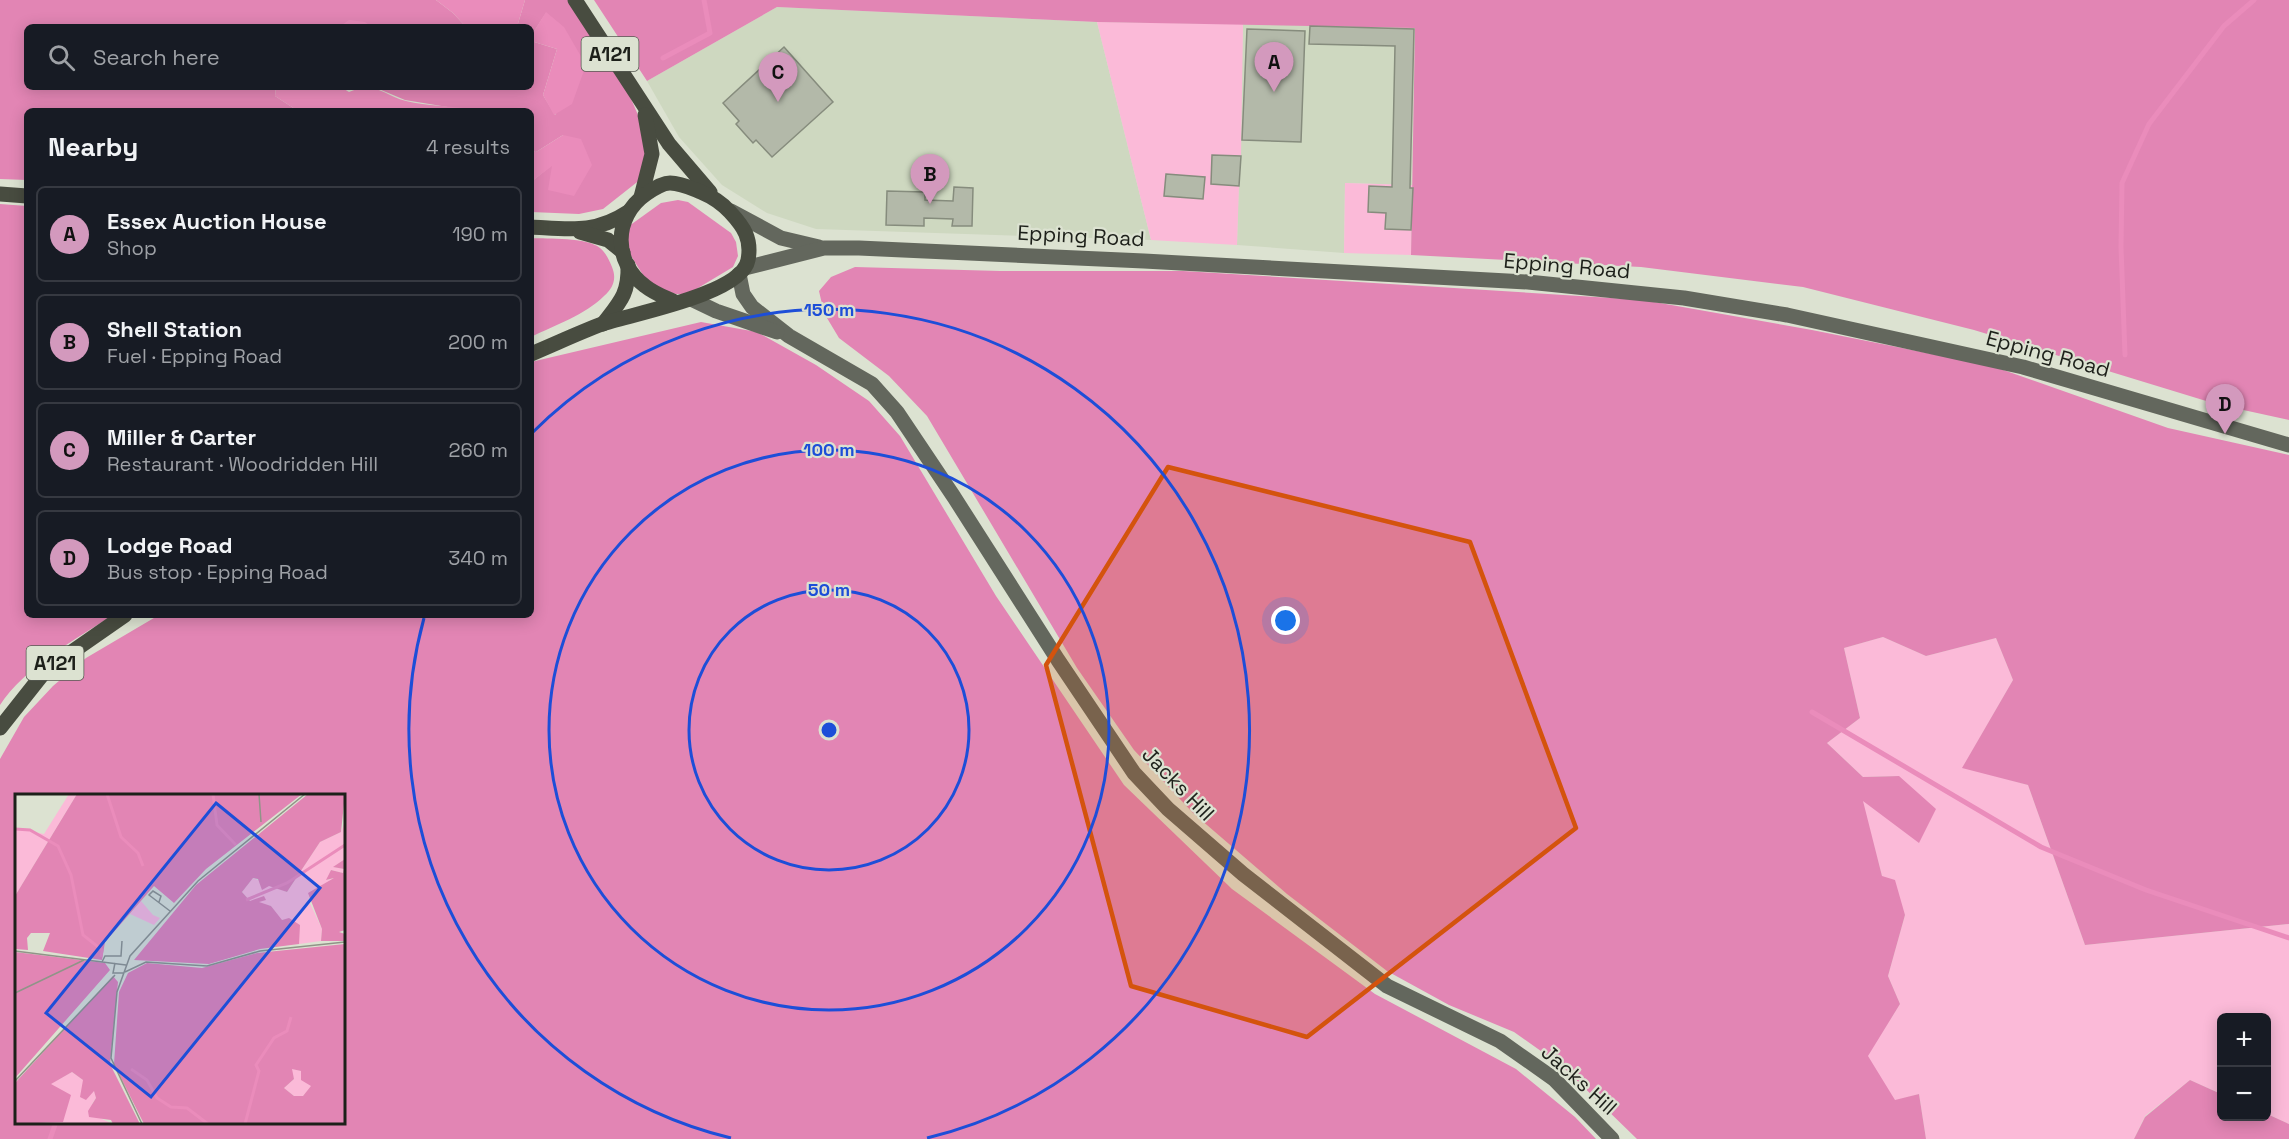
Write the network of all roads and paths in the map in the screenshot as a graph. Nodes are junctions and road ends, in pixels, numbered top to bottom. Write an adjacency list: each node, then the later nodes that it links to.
1 (575, 0): 2 (main road, A121)
2 (644, 108): 5 (main road, A121); 6 (main road, A121)
3 (0, 194): 4 (main road)
4 (24, 196)
5 (641, 197): 6 (main road); 8 (main road)
6 (716, 198): 7 (main road)
7 (728, 209): 11 (main road, Epping Road); 13 (main road)
8 (628, 212): 10 (main road); 12 (main road)
9 (534, 227): 10 (main road)
10 (565, 229): 12 (main road)
11 (824, 248): 13 (main road, Epping Road); 18 (main road, Epping Road)
12 (625, 258): 14 (main road); 15 (main road)
13 (742, 271): 14 (main road); 16 (main road)
14 (684, 301): 15 (main road); 16 (main road)
15 (603, 324): 17 (main road)
16 (789, 336): 21 (main road, Jacks Hill)
17 (534, 353)
18 (2289, 445)
19 (121, 618): 20 (main road, A121)
20 (0, 728)
21 (1612, 1139)

